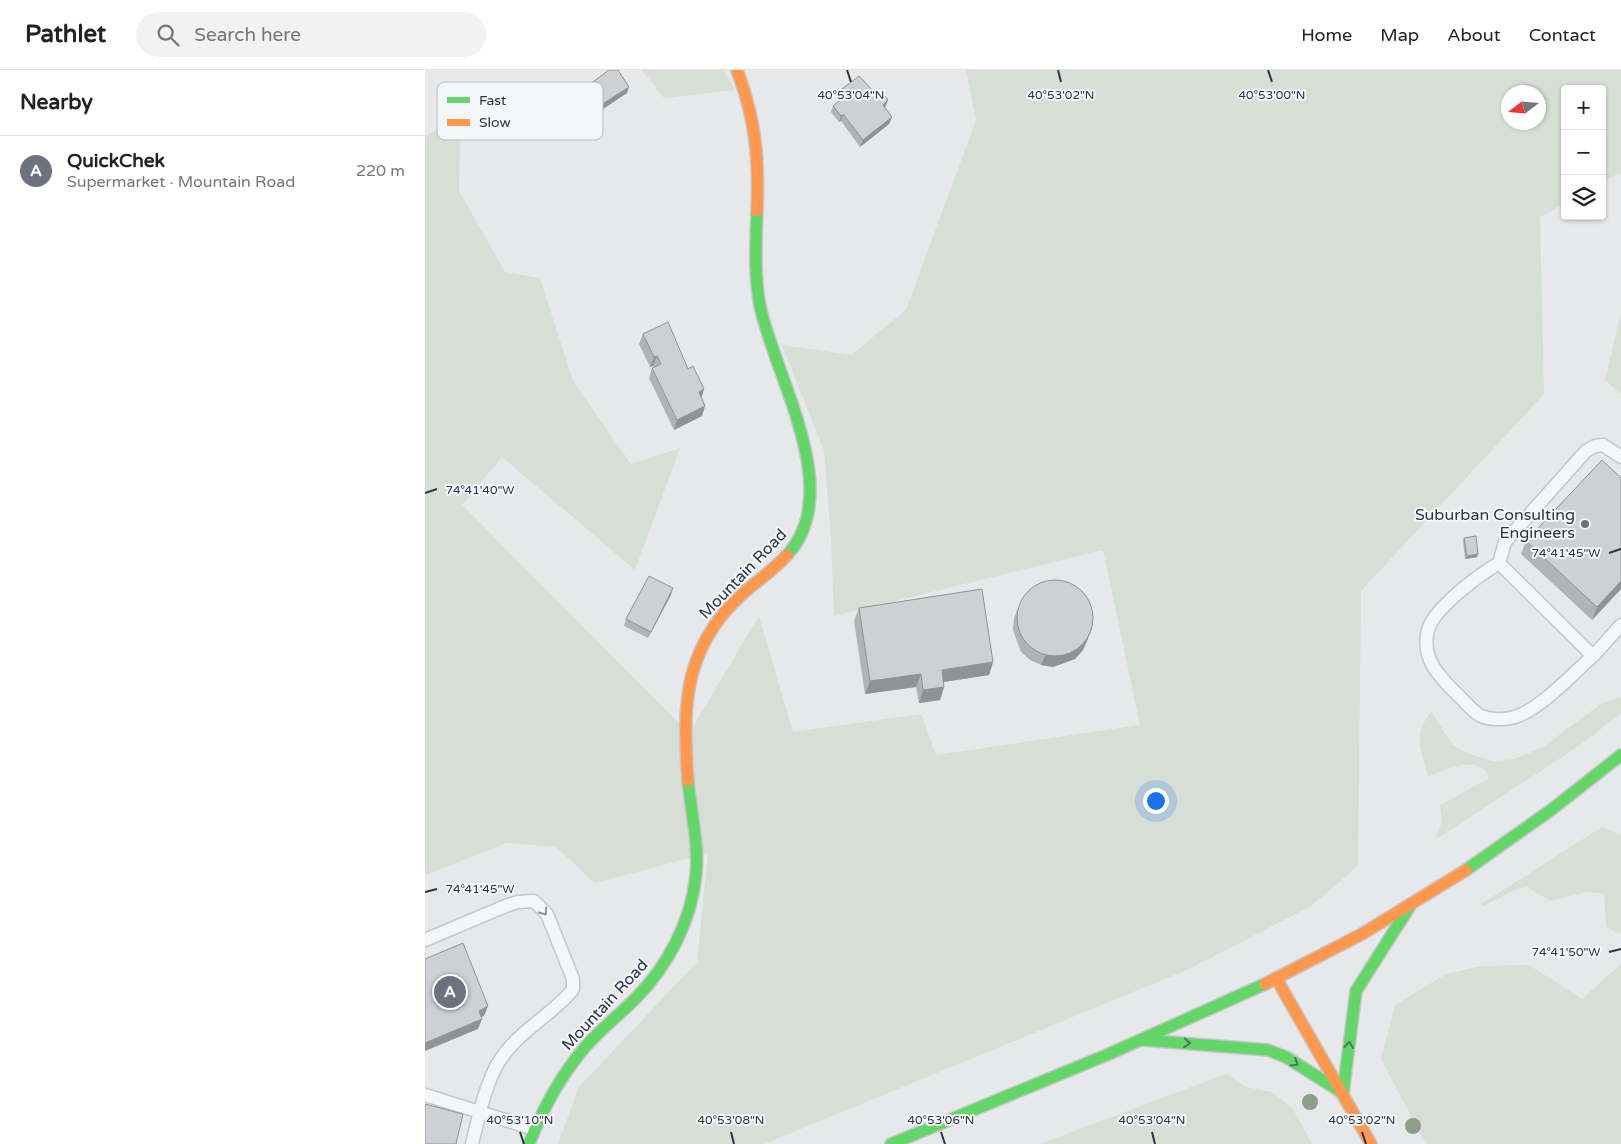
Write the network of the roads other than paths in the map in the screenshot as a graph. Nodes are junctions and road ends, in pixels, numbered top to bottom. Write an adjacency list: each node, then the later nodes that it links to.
1 (737, 70): 14 (main road, Mountain Road)
2 (1621, 457): 3 (lane)
3 (1499, 563): 5 (lane); 5 (lane)
4 (1621, 625): 5 (lane)
5 (1593, 656)
6 (1621, 755): 7 (main road)
7 (1412, 903): 9 (main road); 11 (main road, one-way to 7)
8 (425, 940): 13 (lane, one-way to 13)
9 (1276, 978): 10 (main road); 11 (main road)
10 (1138, 1040): 11 (main road, one-way to 11); 17 (main road)
11 (1343, 1094): 18 (main road)
12 (425, 1096): 13 (lane)
13 (482, 1112): 14 (lane); 15 (lane)
14 (534, 1129): 16 (main road, Mountain Road)
15 (472, 1144)
16 (529, 1144)
17 (891, 1144)
18 (1371, 1144)

